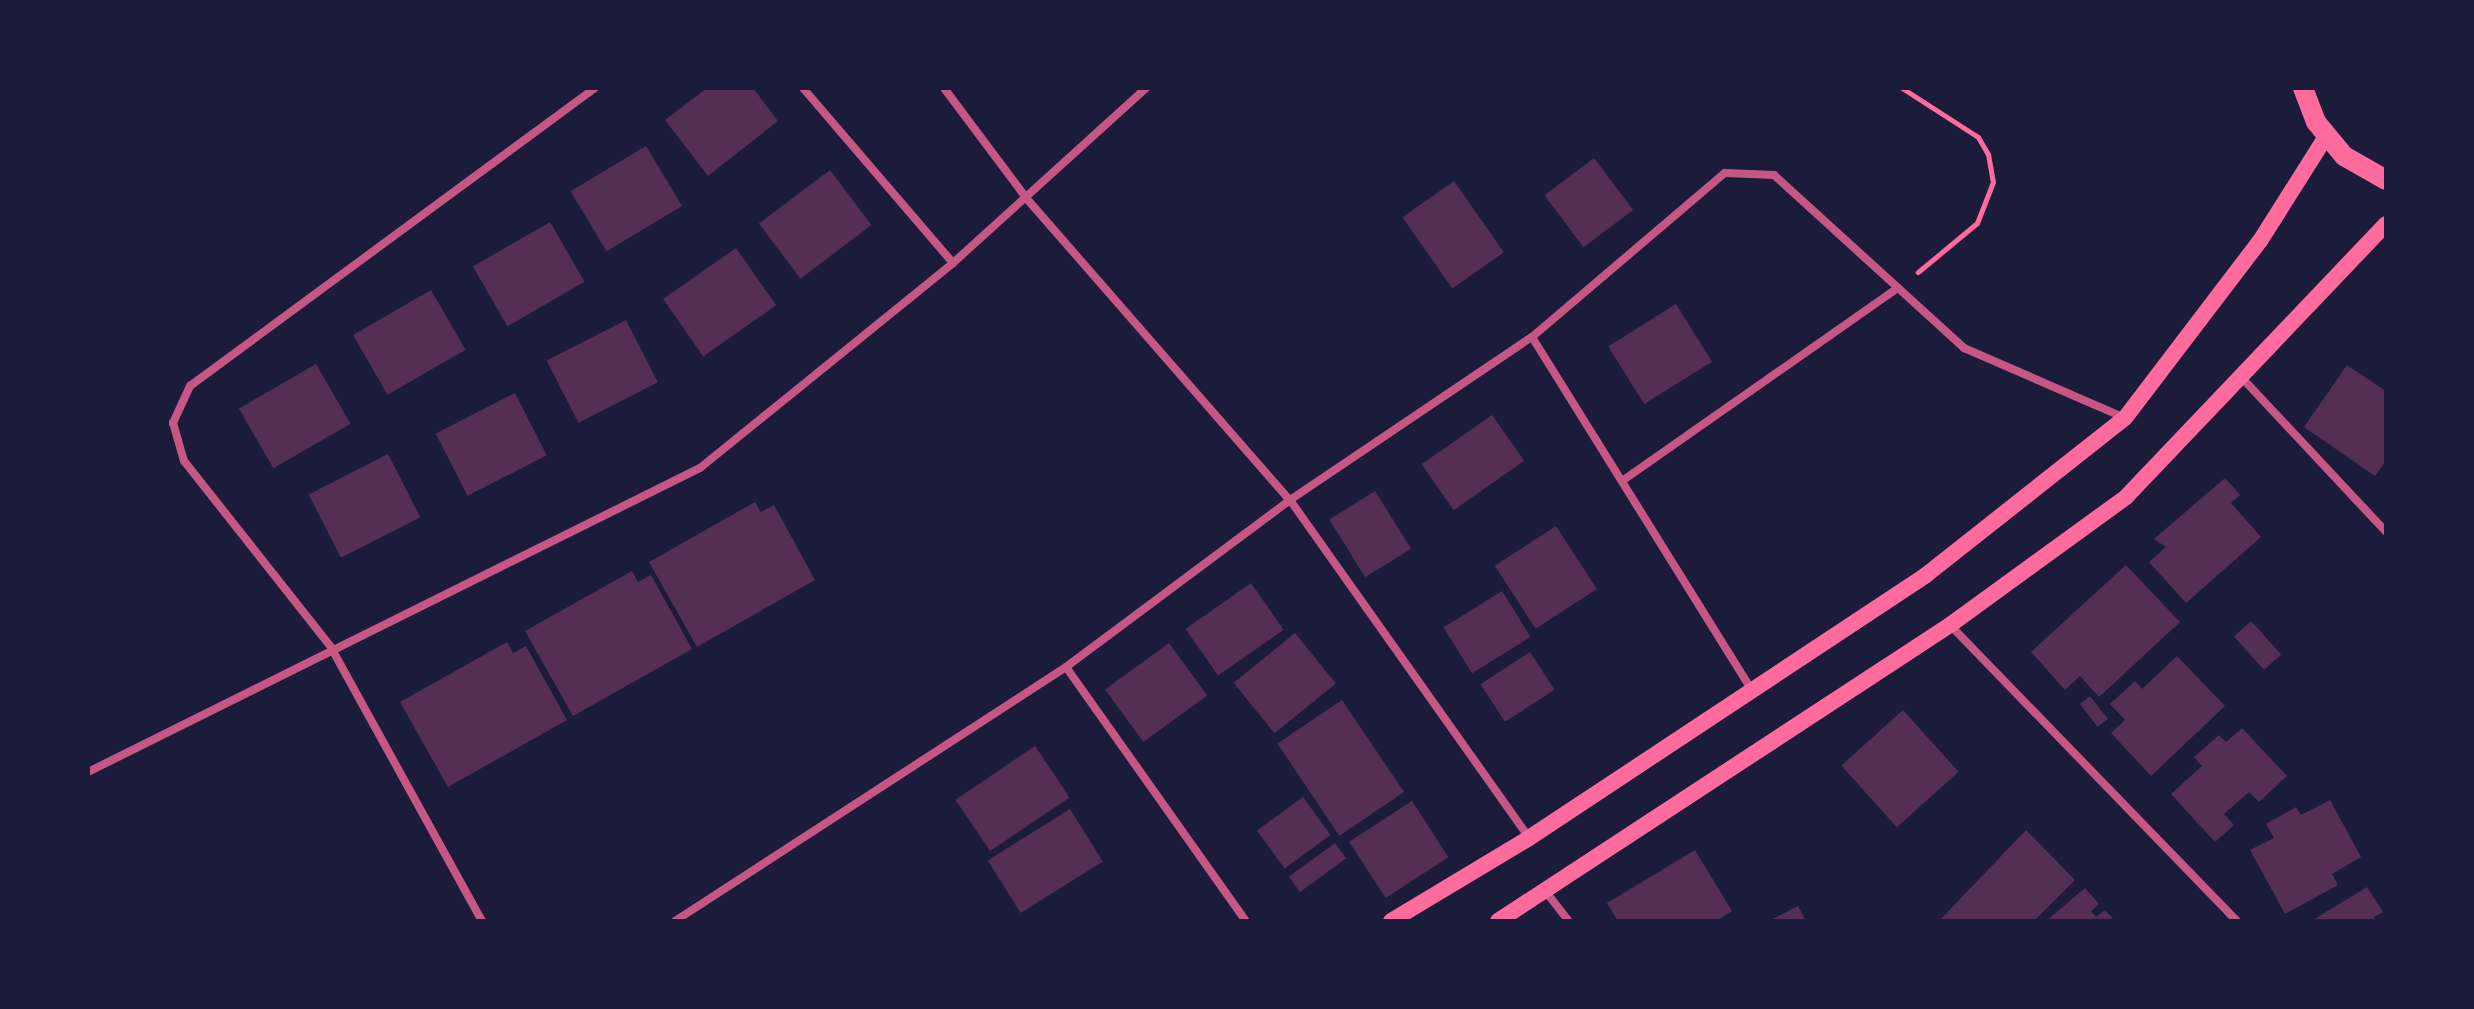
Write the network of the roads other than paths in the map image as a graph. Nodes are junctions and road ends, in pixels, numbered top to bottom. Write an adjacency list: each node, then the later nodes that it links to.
1 (595, 88): 19 (street)
2 (803, 88): 10 (street)
3 (944, 88): 8 (street)
4 (1146, 88): 8 (street)
5 (2303, 88): 6 (main road)
6 (2327, 135): 7 (main road); 14 (main road)
7 (2386, 180)
8 (1027, 199): 10 (street); 16 (street)
9 (2386, 224): 13 (main road)
10 (953, 263): 19 (street)
11 (1898, 288): 12 (street); 14 (street); 15 (street)
12 (1532, 337): 15 (street); 16 (street)
13 (2243, 379): 17 (street); 18 (main road)
14 (2125, 418): 21 (main road)
15 (1622, 481): 21 (street)
16 (1290, 500): 20 (street); 23 (street)
17 (2386, 532)
18 (1950, 625): 24 (main road); 31 (street)
19 (331, 647): 22 (street); 25 (street)
20 (1066, 667): 26 (street); 27 (street)
21 (1753, 692): 23 (main road)
22 (88, 772)
23 (1529, 838): 28 (main road)
24 (1546, 892): 29 (main road); 30 (street)
25 (482, 921)
26 (675, 921)
27 (1246, 921)
28 (1391, 921)
29 (1498, 921)
30 (1569, 921)
31 (2237, 921)

